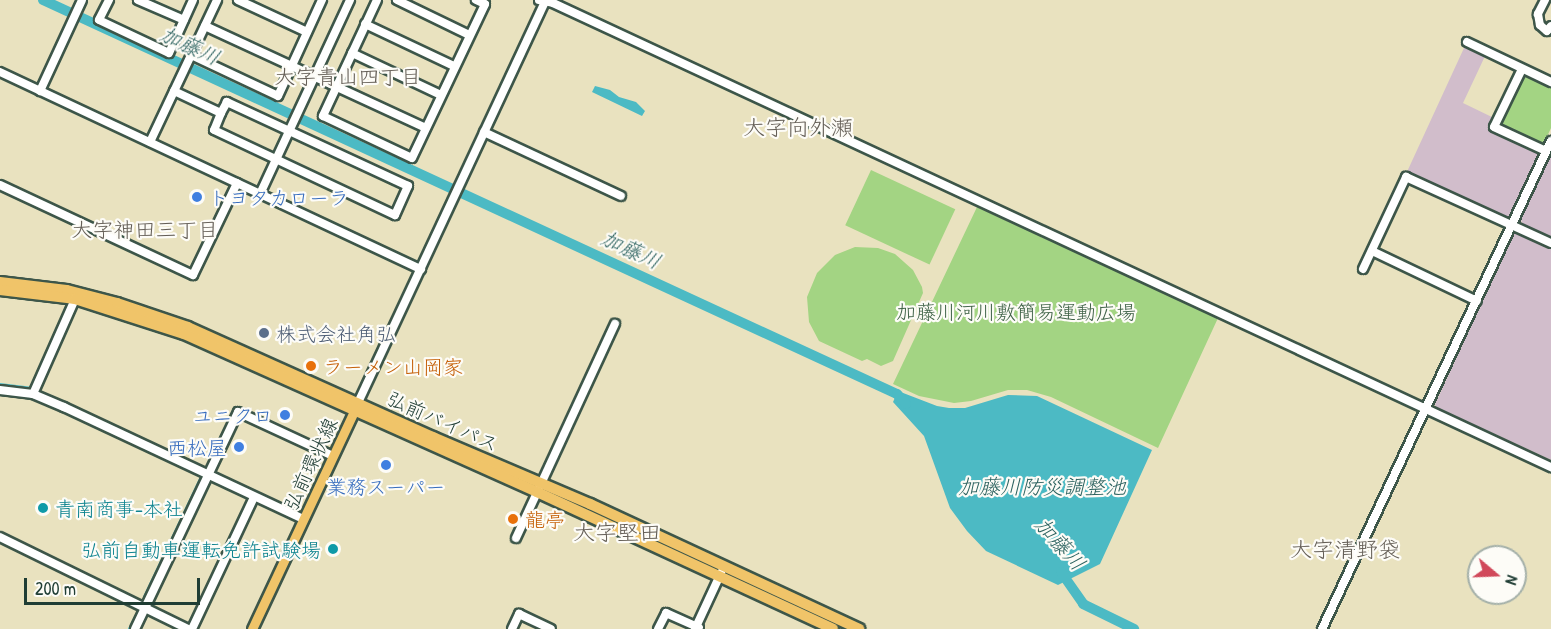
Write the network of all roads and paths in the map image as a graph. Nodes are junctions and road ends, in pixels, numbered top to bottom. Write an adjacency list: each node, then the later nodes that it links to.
1 (82, 0): 30 (street)
2 (109, 0): 14 (street)
3 (138, 0): 14 (street)
4 (193, 0): 14 (street)
5 (216, 0): 16 (street)
6 (238, 0): 18 (street)
7 (350, 0): 27 (street)
8 (377, 0): 15 (street)
9 (397, 0): 19 (street)
10 (476, 0): 19 (street)
11 (1545, 0): 17 (street)
12 (320, 1): 18 (street)
13 (543, 1): 36 (street); 60 (street)
14 (184, 20)
15 (365, 24): 21 (street); 24 (street)
16 (205, 26): 22 (street); 23 (street)
17 (1551, 26)
18 (307, 32): 23 (street)
19 (469, 34): 24 (street)
20 (1467, 42): 25 (street)
21 (352, 52): 29 (street); 32 (street)
22 (190, 57): 23 (street); 31 (street)
23 (292, 66): 27 (street)
24 (454, 66): 32 (street)
25 (1522, 69): 28 (street); 39 (street)
26 (0, 72): 30 (street)
27 (314, 77): 29 (street); 34 (street)
28 (1551, 82)
29 (335, 86): 35 (street); 35 (street)
30 (40, 91): 38 (street)
31 (174, 91): 33 (street); 38 (street)
32 (441, 94): 35 (street)
33 (221, 113): 34 (street); 40 (street)
34 (290, 127): 40 (street); 40 (street)
35 (426, 128)
36 (484, 132): 44 (street); 48 (street)
37 (1551, 141): 39 (street)
38 (150, 142): 41 (street)
39 (1546, 151): 45 (street)
40 (275, 159): 43 (street)
41 (237, 183): 42 (street); 43 (street)
42 (0, 185)
43 (260, 194): 48 (street)
44 (621, 196)
45 (1512, 225): 46 (street); 47 (street); 55 (street)
46 (1551, 243)
47 (1371, 251): 49 (street); 55 (street)
48 (421, 269): 59 (street)
49 (1363, 269)
50 (0, 274): 54 (highway)
51 (0, 282): 54 (highway, 弘前バイパス)
52 (0, 290): 54 (highway, 弘前バイパス)
53 (0, 295): 54 (highway)
54 (68, 296): 58 (street); 59 (highway, 弘前バイパス)
55 (1477, 301): 60 (street)
56 (615, 324): 64 (street)
57 (0, 390): 58 (street)
58 (33, 394): 63 (street)
59 (356, 407): 61 (main road, 弘前環状線); 64 (highway, 弘前バイパス)
60 (1426, 409): 62 (street); 80 (street)
61 (333, 456): 63 (street); 66 (main road, 弘前環状線)
62 (1551, 467)
63 (208, 475): 65 (street); 70 (street)
64 (539, 487): 68 (street); 69 (highway, 弘前バイパス)
65 (254, 496): 66 (street); 73 (street)
66 (303, 519): 74 (main road, 弘前環状線)
67 (0, 537): 70 (street)
68 (516, 538)
69 (722, 571): 71 (street); 78 (highway, 弘前バイパス); 79 (highway, 弘前バイパス)
70 (145, 608): 72 (street); 73 (street)
71 (697, 628): 77 (street)
72 (135, 629)
73 (190, 629)
74 (252, 629)
75 (512, 629): 76 (street)
76 (551, 629)
77 (658, 629)
78 (833, 629)
79 (859, 629)
80 (1322, 629)

